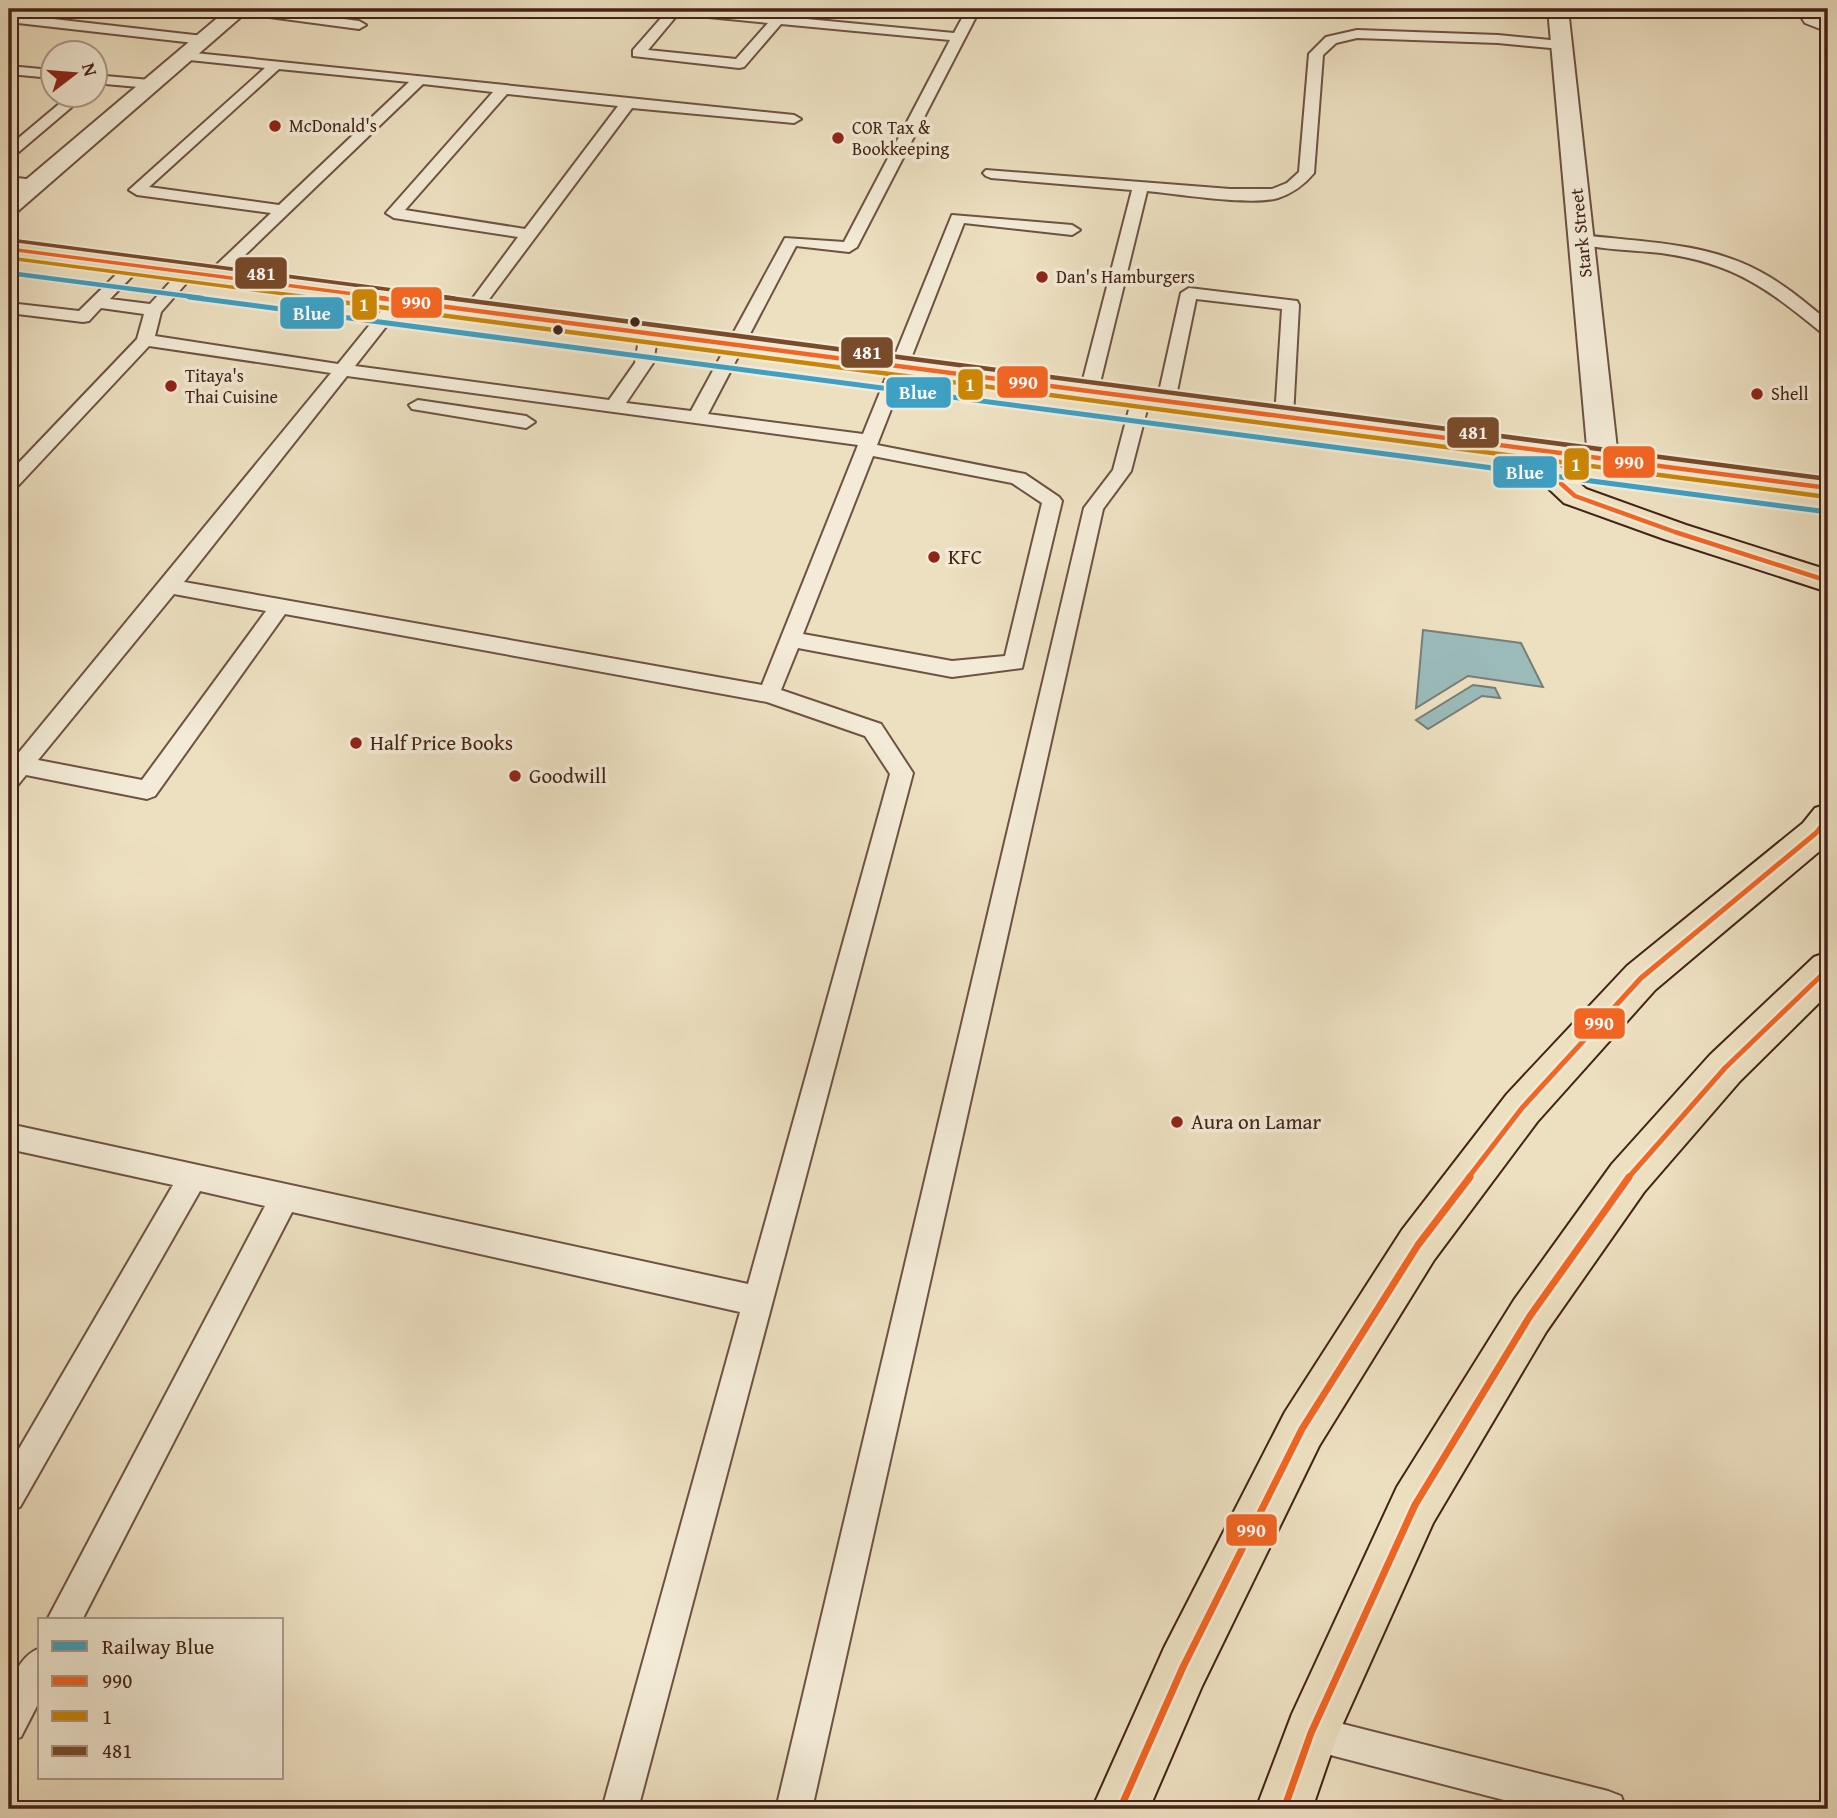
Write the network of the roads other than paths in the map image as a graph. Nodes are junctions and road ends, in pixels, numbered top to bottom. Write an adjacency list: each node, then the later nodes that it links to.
1 (180, 9): 7 (lane)
2 (665, 9): 3 (lane)
3 (675, 9): 9 (lane); 9 (lane)
4 (973, 9): 12 (lane)
5 (1558, 9): 14 (street, Stark Street)
6 (1802, 9): 11 (lane)
7 (237, 11): 10 (lane); 13 (street)
8 (9, 18): 13 (lane)
9 (778, 19): 12 (lane)
10 (359, 25)
11 (1828, 27)
12 (958, 37): 47 (lane)
13 (203, 40): 15 (street)
14 (1561, 46): 30 (lane); 35 (street, Stark Street)
15 (185, 55): 16 (lane); 21 (street)
16 (275, 66): 19 (lane); 32 (lane)
17 (9, 70): 18 (lane)
18 (38, 73)
19 (420, 79): 22 (lane); 32 (lane)
20 (108, 81): 21 (lane)
21 (150, 84): 29 (street)
22 (503, 89): 23 (lane); 34 (lane)
23 (628, 103): 25 (lane); 34 (lane)
24 (63, 108): 26 (lane)
25 (794, 119)
26 (9, 153)
27 (991, 173): 30 (lane)
28 (9, 182): 29 (lane)
29 (34, 185): 31 (street)
30 (1141, 186): 50 (lane)
31 (9, 206)
32 (283, 210): 38 (lane)
33 (1072, 230): 48 (lane)
34 (529, 234): 43 (lane)
35 (1581, 240): 44 (lane); 59 (street, Stark Street)
36 (9, 248): 37 (main road)
37 (135, 265): 38 (main road); 40 (lane)
38 (201, 274): 39 (main road); 42 (lane)
39 (399, 300): 43 (main road); 49 (lane)
40 (98, 303): 41 (lane); 42 (lane)
41 (9, 308)
42 (153, 310): 46 (lane)
43 (472, 310): 45 (main road)
44 (1828, 329)
45 (649, 333): 47 (main road); 53 (lane)
46 (145, 340): 49 (lane); 60 (lane)
47 (738, 345): 48 (main road); 55 (lane)
48 (900, 366): 50 (main road); 57 (lane)
49 (342, 370): 53 (lane); 63 (lane)
50 (1089, 391): 51 (main road)
51 (1153, 400): 54 (main road); 54 (lane); 80 (lane)
52 (418, 405): 56 (lane)
53 (614, 407): 55 (lane)
54 (1284, 417): 58 (main road)
55 (697, 418): 57 (lane)
56 (526, 422)
57 (868, 445): 65 (lane); 65 (lane)
58 (1524, 449): 59 (main road); 62 (main road)
59 (1603, 458): 61 (main road)
60 (9, 484)
61 (1828, 488)
62 (1828, 581)
63 (169, 586): 64 (lane); 67 (lane)
64 (280, 606): 66 (lane); 67 (lane)
65 (790, 639): 66 (lane)
66 (769, 695): 73 (lane)
67 (13, 769)
68 (1828, 818): 81 (main road)
69 (1828, 969): 78 (main road)
70 (9, 1136): 71 (lane)
71 (193, 1176): 72 (lane); 74 (lane)
72 (285, 1196): 73 (lane); 75 (lane)
73 (758, 1301): 79 (lane)
74 (9, 1496)
75 (65, 1618)
76 (38, 1669): 77 (lane)
77 (9, 1725)
78 (1311, 1733): 82 (main road); 83 (lane)
79 (620, 1809)
80 (793, 1809)
81 (1120, 1809)
82 (1284, 1809)
83 (1608, 1809)

